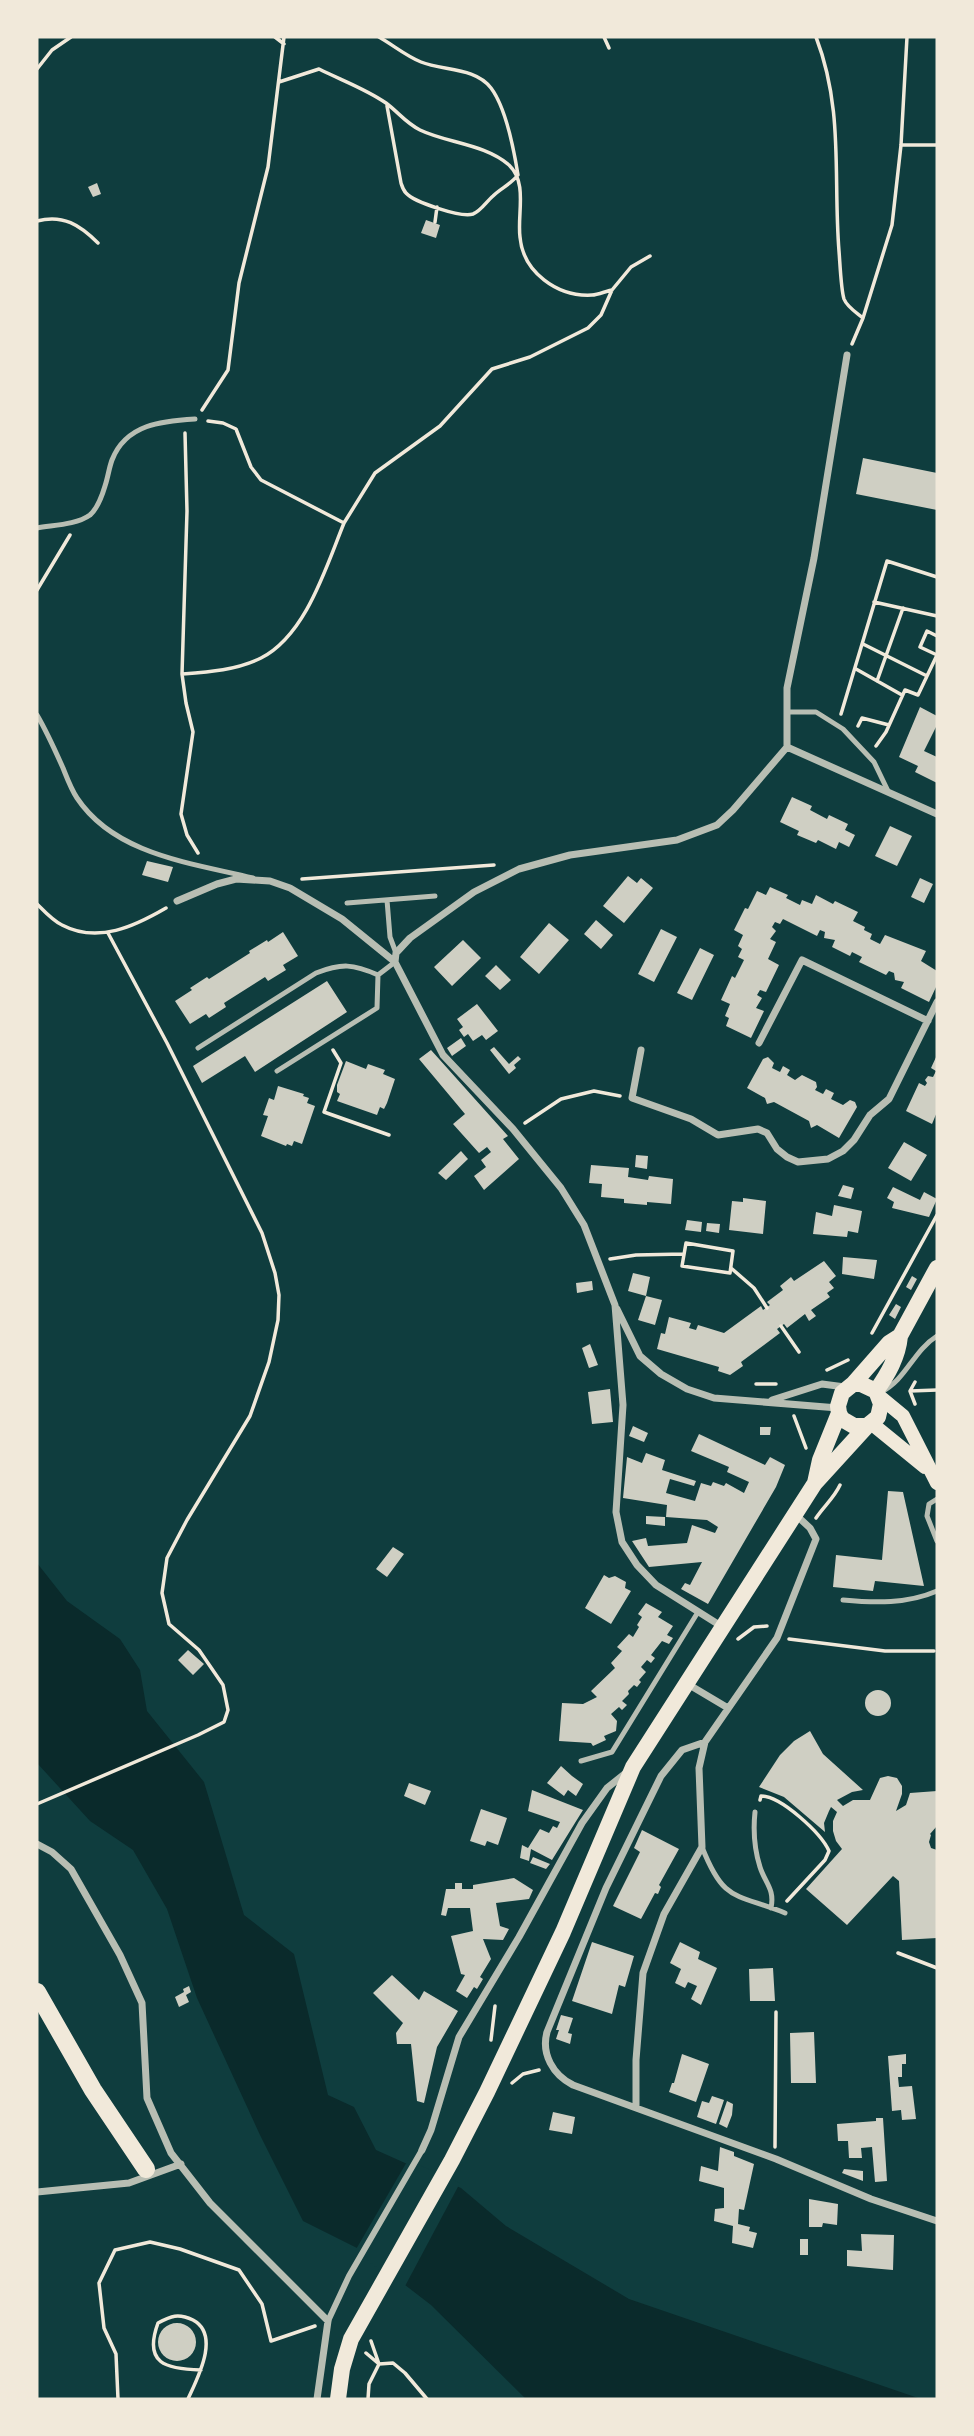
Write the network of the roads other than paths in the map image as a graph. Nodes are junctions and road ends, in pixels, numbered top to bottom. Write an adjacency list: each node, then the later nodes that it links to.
1 (848, 355): 4 (street)
2 (195, 419): 3 (lane)
3 (37, 528)
4 (788, 712): 6 (street); 7 (lane)
5 (37, 715): 9 (lane)
6 (787, 747): 7 (street); 14 (street)
7 (888, 791): 8 (street)
8 (937, 814)
9 (256, 878): 12 (street); 15 (street)
10 (435, 897): 11 (lane)
11 (387, 900): 13 (lane); 14 (lane)
12 (177, 901)
13 (347, 902)
14 (396, 953): 15 (street)
15 (396, 962): 16 (lane); 24 (street)
16 (378, 975): 20 (lane); 22 (lane)
17 (937, 1002): 18 (street)
18 (928, 1021): 19 (street); 21 (street)
19 (759, 1043)
20 (198, 1048)
21 (641, 1050)
22 (277, 1071)
23 (937, 1268): 25 (main road)
24 (615, 1305): 29 (street); 39 (street)
25 (900, 1336): 27 (main road); 28 (main road)
26 (937, 1336): 28 (lane)
27 (850, 1386): 28 (main road); 29 (street); 30 (main road)
28 (878, 1394): 31 (main road); 32 (main road)
29 (768, 1401): 30 (street)
30 (839, 1411): 31 (main road); 33 (main road)
31 (869, 1425): 32 (main road); 33 (main road)
32 (934, 1478)
33 (815, 1483): 35 (main road)
34 (937, 1499): 36 (lane)
35 (796, 1515): 40 (main road); 42 (street)
36 (937, 1541)
37 (937, 1591): 38 (lane)
38 (843, 1600)
39 (698, 1612): 40 (street); 44 (lane)
40 (721, 1626): 41 (main road)
41 (685, 1682): 42 (street); 45 (main road)
42 (728, 1707): 43 (street)
43 (705, 1742): 48 (street); 52 (street)
44 (581, 1761)
45 (632, 1767): 53 (street); 60 (main road)
46 (755, 1812): 49 (lane)
47 (37, 1844): 54 (street)
48 (702, 1847): 49 (lane); 52 (street)
49 (771, 1908): 50 (lane)
50 (782, 1912)
51 (37, 1992): 55 (highway)
52 (636, 2107): 57 (street)
53 (422, 2150): 58 (street)
54 (181, 2164): 56 (street); 58 (street)
55 (146, 2169)
56 (37, 2192)
57 (937, 2221)
58 (328, 2321): 59 (street)
59 (317, 2399)
60 (338, 2399)

